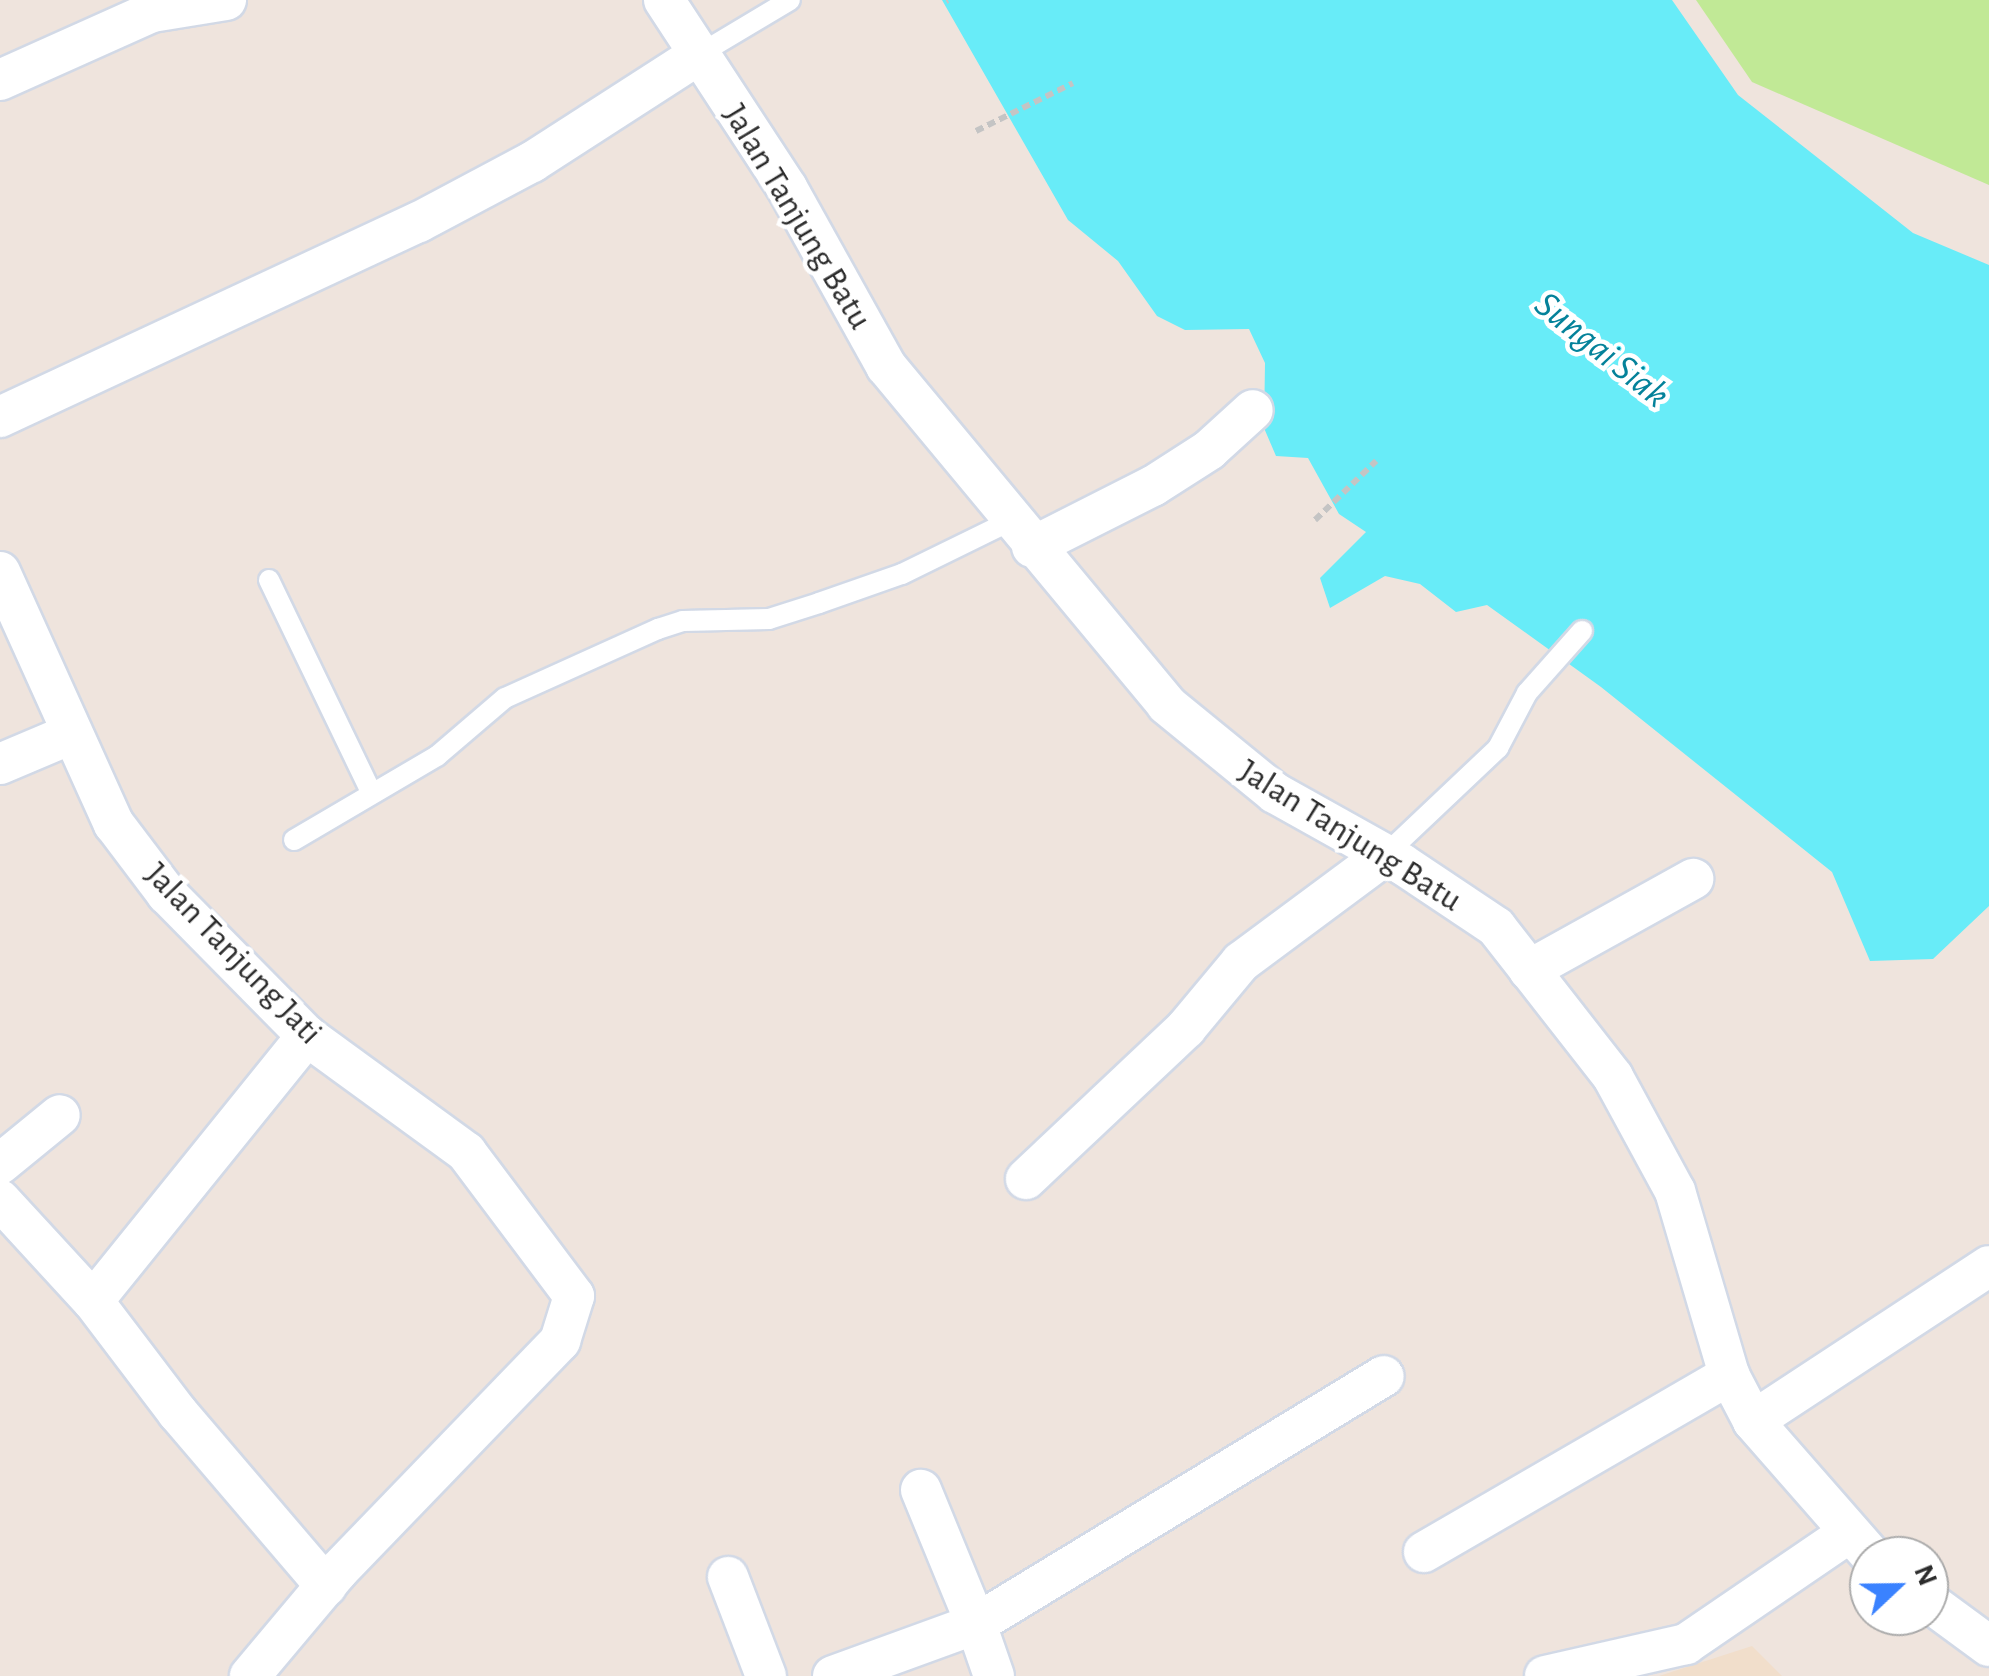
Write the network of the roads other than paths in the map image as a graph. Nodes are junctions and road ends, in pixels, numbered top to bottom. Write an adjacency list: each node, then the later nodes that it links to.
1 (226, 0): 5 (street)
2 (664, 0): 4 (street, Jalan Tanjung Batu)
3 (790, 0): 4 (lane)
4 (698, 55): 7 (street); 8 (street, Jalan Tanjung Batu)
5 (0, 80)
6 (1253, 410): 8 (street)
7 (0, 417)
8 (1022, 534): 14 (lane); 16 (street, Jalan Tanjung Batu)
9 (0, 572): 12 (street, Jalan Tanjung Jati)
10 (269, 580): 14 (lane)
11 (1582, 631): 16 (lane)
12 (71, 734): 13 (street); 19 (street, Jalan Tanjung Jati)
13 (0, 764)
14 (370, 790): 15 (lane)
15 (294, 840)
16 (1385, 855): 18 (street, Jalan Tanjung Batu); 22 (street)
17 (1693, 879): 18 (street)
18 (1529, 970): 26 (street, Jalan Tanjung Batu)
19 (307, 1036): 25 (street); 34 (street, Jalan Tanjung Jati)
20 (60, 1114): 21 (street)
21 (0, 1164)
22 (1026, 1179)
23 (0, 1200): 25 (street)
24 (1989, 1266): 28 (street)
25 (93, 1301): 34 (street)
26 (1729, 1375): 28 (street, Jalan Tanjung Batu); 32 (street)
27 (1384, 1376): 36 (street)
28 (1753, 1421): 30 (street, Jalan Tanjung Batu)
29 (922, 1490): 36 (street)
30 (1853, 1536)
31 (1849, 1550): 42 (street)
32 (1424, 1552)
33 (728, 1577): 39 (street)
34 (326, 1586): 38 (street, Jalan Tanjung Jati)
35 (1949, 1617): 37 (street)
36 (976, 1624): 40 (street); 41 (street)
37 (1989, 1646)
38 (250, 1676)
39 (766, 1676)
40 (832, 1676)
41 (994, 1676)
42 (1546, 1676)

